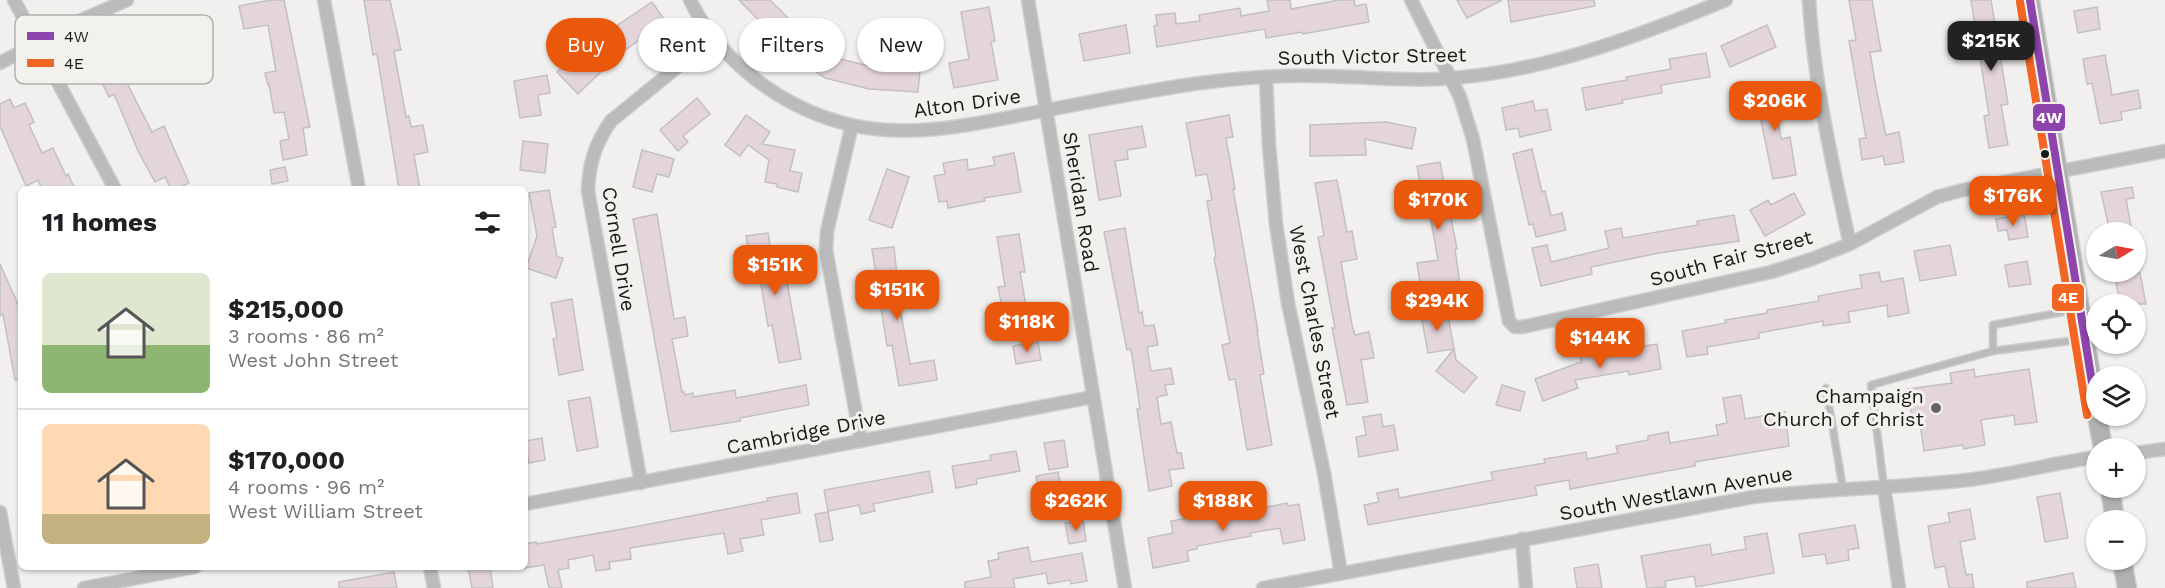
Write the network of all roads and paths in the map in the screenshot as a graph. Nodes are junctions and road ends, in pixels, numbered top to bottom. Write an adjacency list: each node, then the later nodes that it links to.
1 (14, 0): 10 (street)
2 (127, 0): 11 (street)
3 (324, 0): 25 (street)
4 (690, 0): 12 (street, Alton Drive)
5 (1028, 0): 20 (street, Sheridan Road)
6 (1411, 0): 18 (street)
7 (1725, 0): 18 (street, South Victor Street)
8 (1809, 0): 26 (street)
9 (2030, 0): 23 (street)
10 (22, 15)
11 (93, 15)
12 (702, 18)
13 (727, 52): 21 (street, Alton Drive)
14 (15, 55): 15 (street)
15 (0, 63)
16 (671, 72): 37 (street, Cornell Drive)
17 (1266, 77): 18 (street, South Victor Street); 20 (street, South Victor Street); 46 (street, West Charles Street)
18 (1451, 77): 26 (street, South Fair Street)
19 (59, 84): 24 (street)
20 (1046, 111): 21 (street, Alton Drive); 32 (street, Sheridan Road)
21 (852, 125): 33 (street)
22 (2165, 151): 23 (street, South Fair Street)
23 (2058, 172): 26 (street, South Fair Street); 27 (street)
24 (113, 186)
25 (358, 186)
26 (1850, 244)
27 (2080, 309): 28 (street); 29 (lane)
28 (2085, 339): 29 (lane); 30 (street)
29 (1993, 351): 38 (lane)
30 (2089, 366)
31 (1826, 388): 39 (lane)
32 (1093, 397): 33 (street, Cambridge Drive); 50 (street, Sheridan Road)
33 (861, 441): 37 (street, Cambridge Drive)
34 (2165, 448): 35 (street)
35 (2146, 451)
36 (2086, 459): 38 (street, South Westlawn Avenue)
37 (641, 483): 40 (street, Cambridge Drive)
38 (1884, 487): 39 (street, South Westlawn Avenue); 53 (street)
39 (1843, 489): 42 (street, South Westlawn Avenue)
40 (528, 503)
41 (0, 512): 47 (street)
42 (1522, 539): 46 (street, South Westlawn Avenue); 52 (street)
43 (179, 570): 48 (street)
44 (431, 570): 49 (street)
45 (2124, 570): 54 (street)
46 (1341, 573): 51 (street, South Westlawn Avenue)
47 (14, 588)
48 (84, 588)
49 (435, 588)
50 (1125, 588)
51 (1263, 588)
52 (1526, 588)
53 (1899, 588)
54 (2127, 588)

